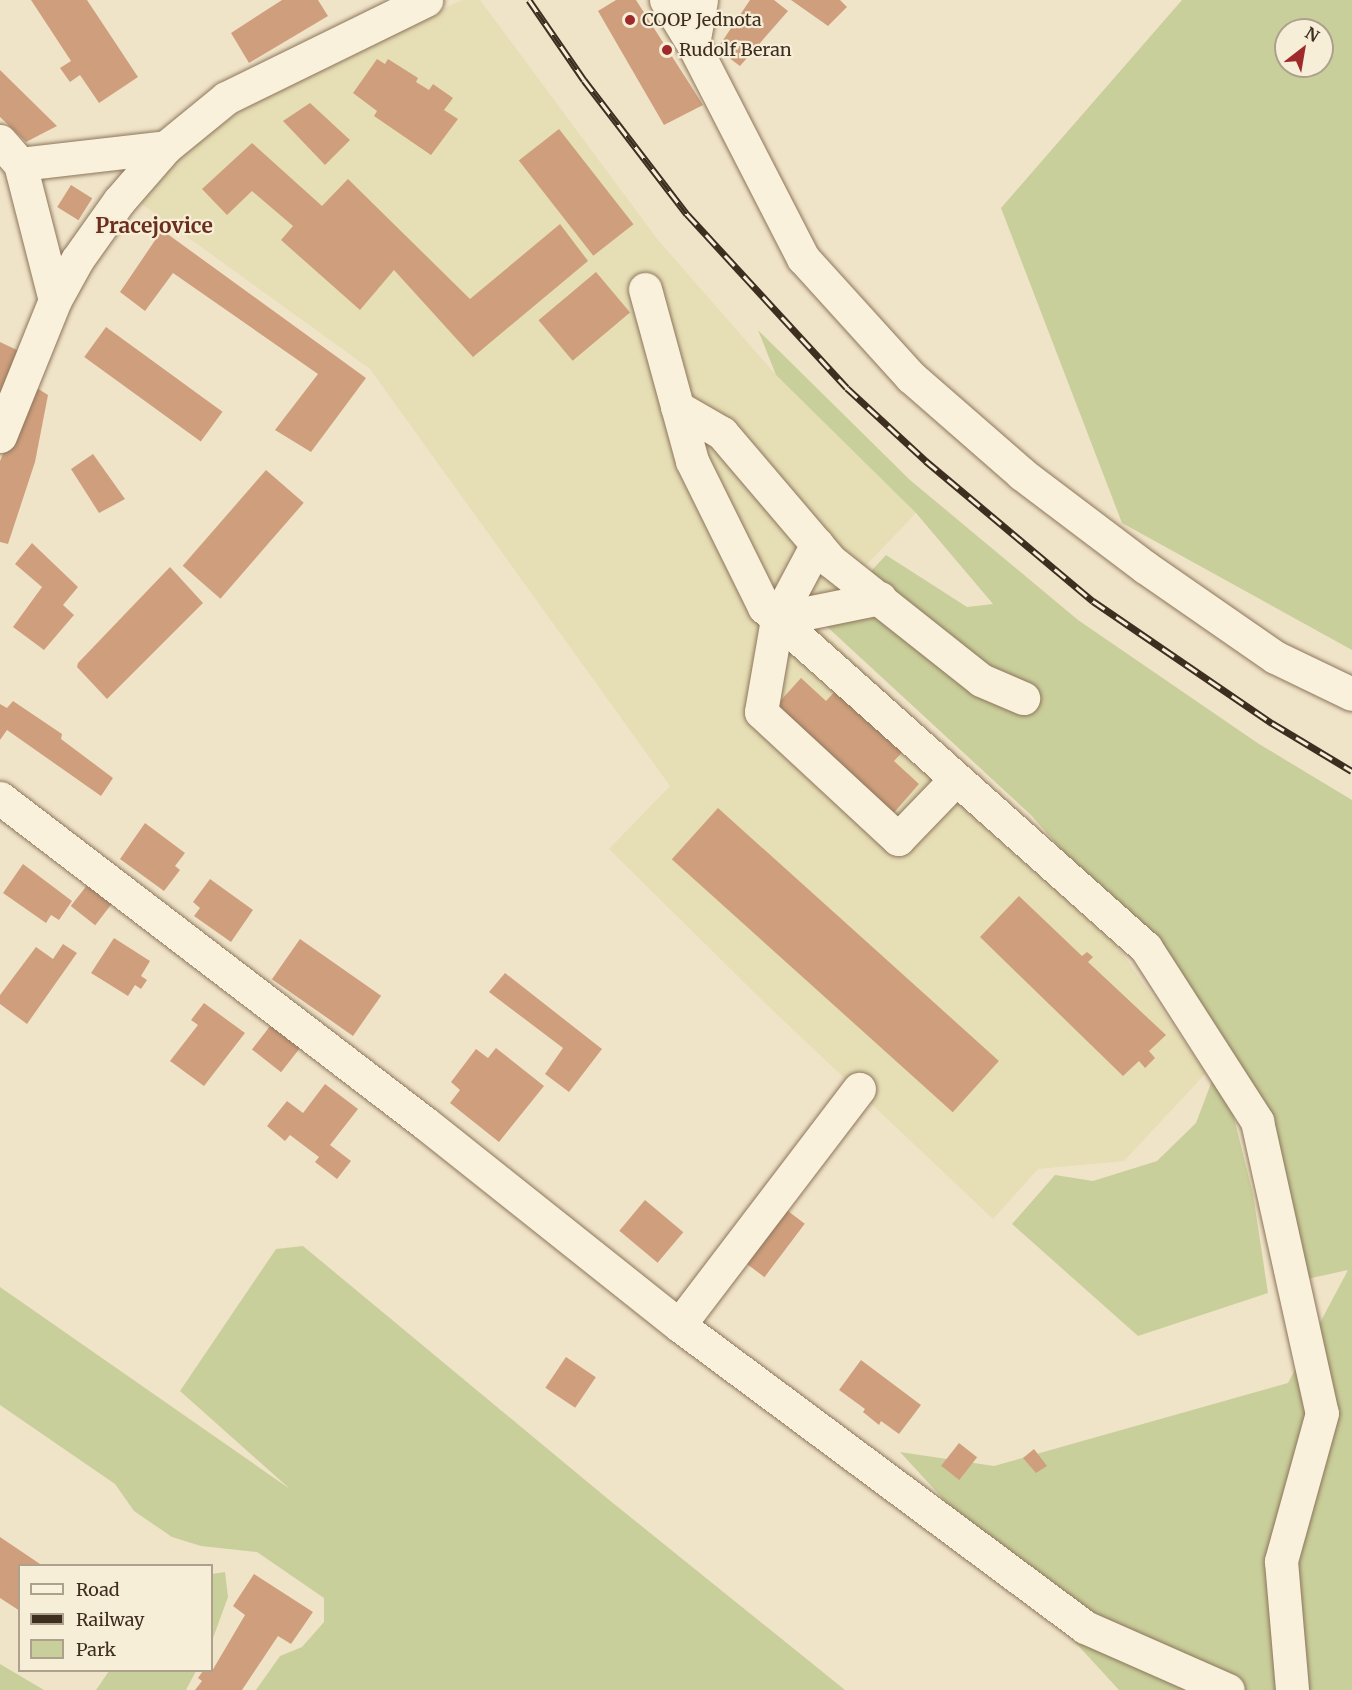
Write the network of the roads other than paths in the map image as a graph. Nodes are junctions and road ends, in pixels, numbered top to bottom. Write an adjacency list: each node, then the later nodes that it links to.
1 (426, 0): 5 (street)
2 (666, 0): 4 (street)
3 (701, 0): 4 (street)
4 (693, 44): 14 (street)
5 (166, 147): 6 (street); 8 (street)
6 (10, 153): 8 (street)
7 (645, 289): 9 (street)
8 (56, 300): 10 (street)
9 (678, 407): 11 (street); 13 (street)
10 (0, 436)
11 (817, 544): 12 (street); 13 (street)
12 (880, 598): 13 (street); 15 (street)
13 (777, 619): 16 (street); 16 (street)
14 (1352, 693)
15 (1023, 698)
16 (956, 779): 21 (street)
17 (0, 798): 19 (street)
18 (859, 1089): 19 (street)
19 (679, 1325): 20 (street)
20 (1228, 1690)
21 (1293, 1690)

